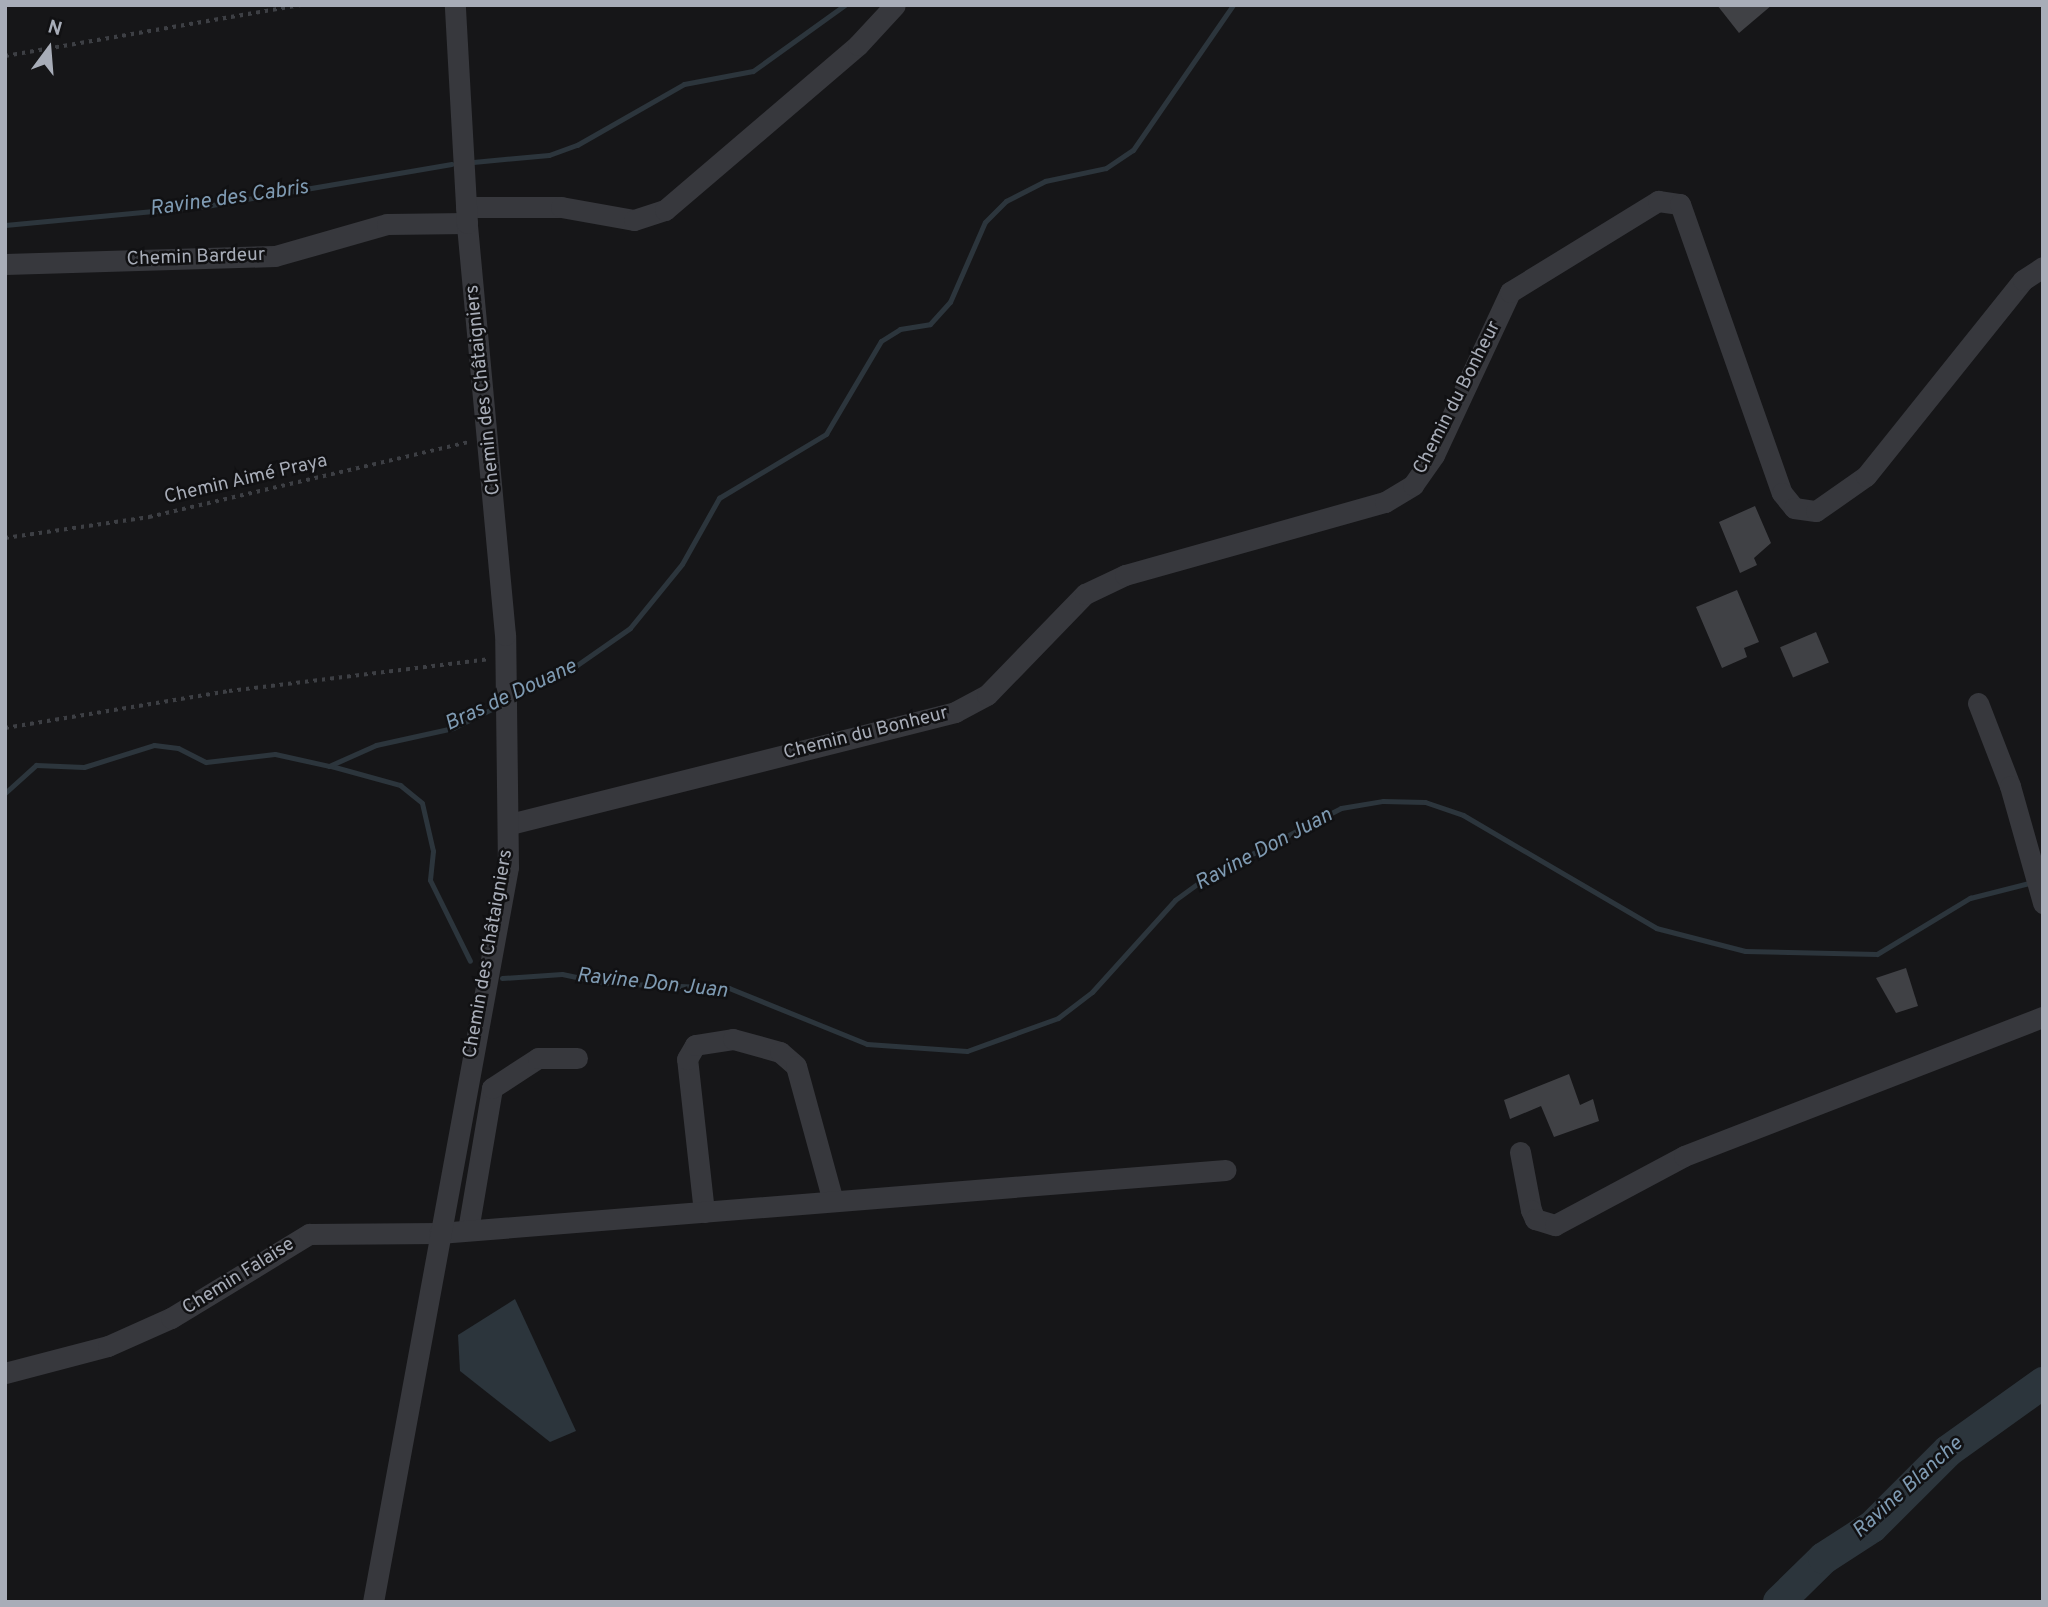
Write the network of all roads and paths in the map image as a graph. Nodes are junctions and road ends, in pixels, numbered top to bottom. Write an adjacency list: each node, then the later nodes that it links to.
1 (301, 5): 4 (path)
2 (455, 5): 5 (street, Chemin des Châtaigniers)
3 (895, 5): 5 (street, Chemin Bardeur)
4 (5, 56)
5 (467, 215): 6 (street, Chemin Bardeur); 8 (street, Chemin des Châtaigniers)
6 (5, 264)
7 (2043, 268): 13 (street, Chemin du Bonheur)
8 (491, 437): 9 (path, Chemin Aimé Praya); 10 (street, Chemin des Châtaigniers)
9 (5, 538)
10 (504, 657): 12 (path); 13 (street, Chemin des Châtaigniers)
11 (1978, 703): 14 (street)
12 (5, 728)
13 (510, 824): 22 (street, Chemin des Châtaigniers)
14 (2043, 902)
15 (2043, 1017): 17 (street)
16 (577, 1058): 21 (street)
17 (1520, 1152)
18 (1225, 1170): 19 (street, Chemin Falaise)
19 (833, 1201): 20 (street, Chemin Falaise); 20 (street)
20 (704, 1212): 21 (street, Chemin Falaise)
21 (468, 1230): 22 (street, Chemin Falaise)
22 (439, 1233): 23 (street, Chemin Falaise); 24 (street, Chemin des Châtaigniers)
23 (5, 1373)
24 (373, 1602)

